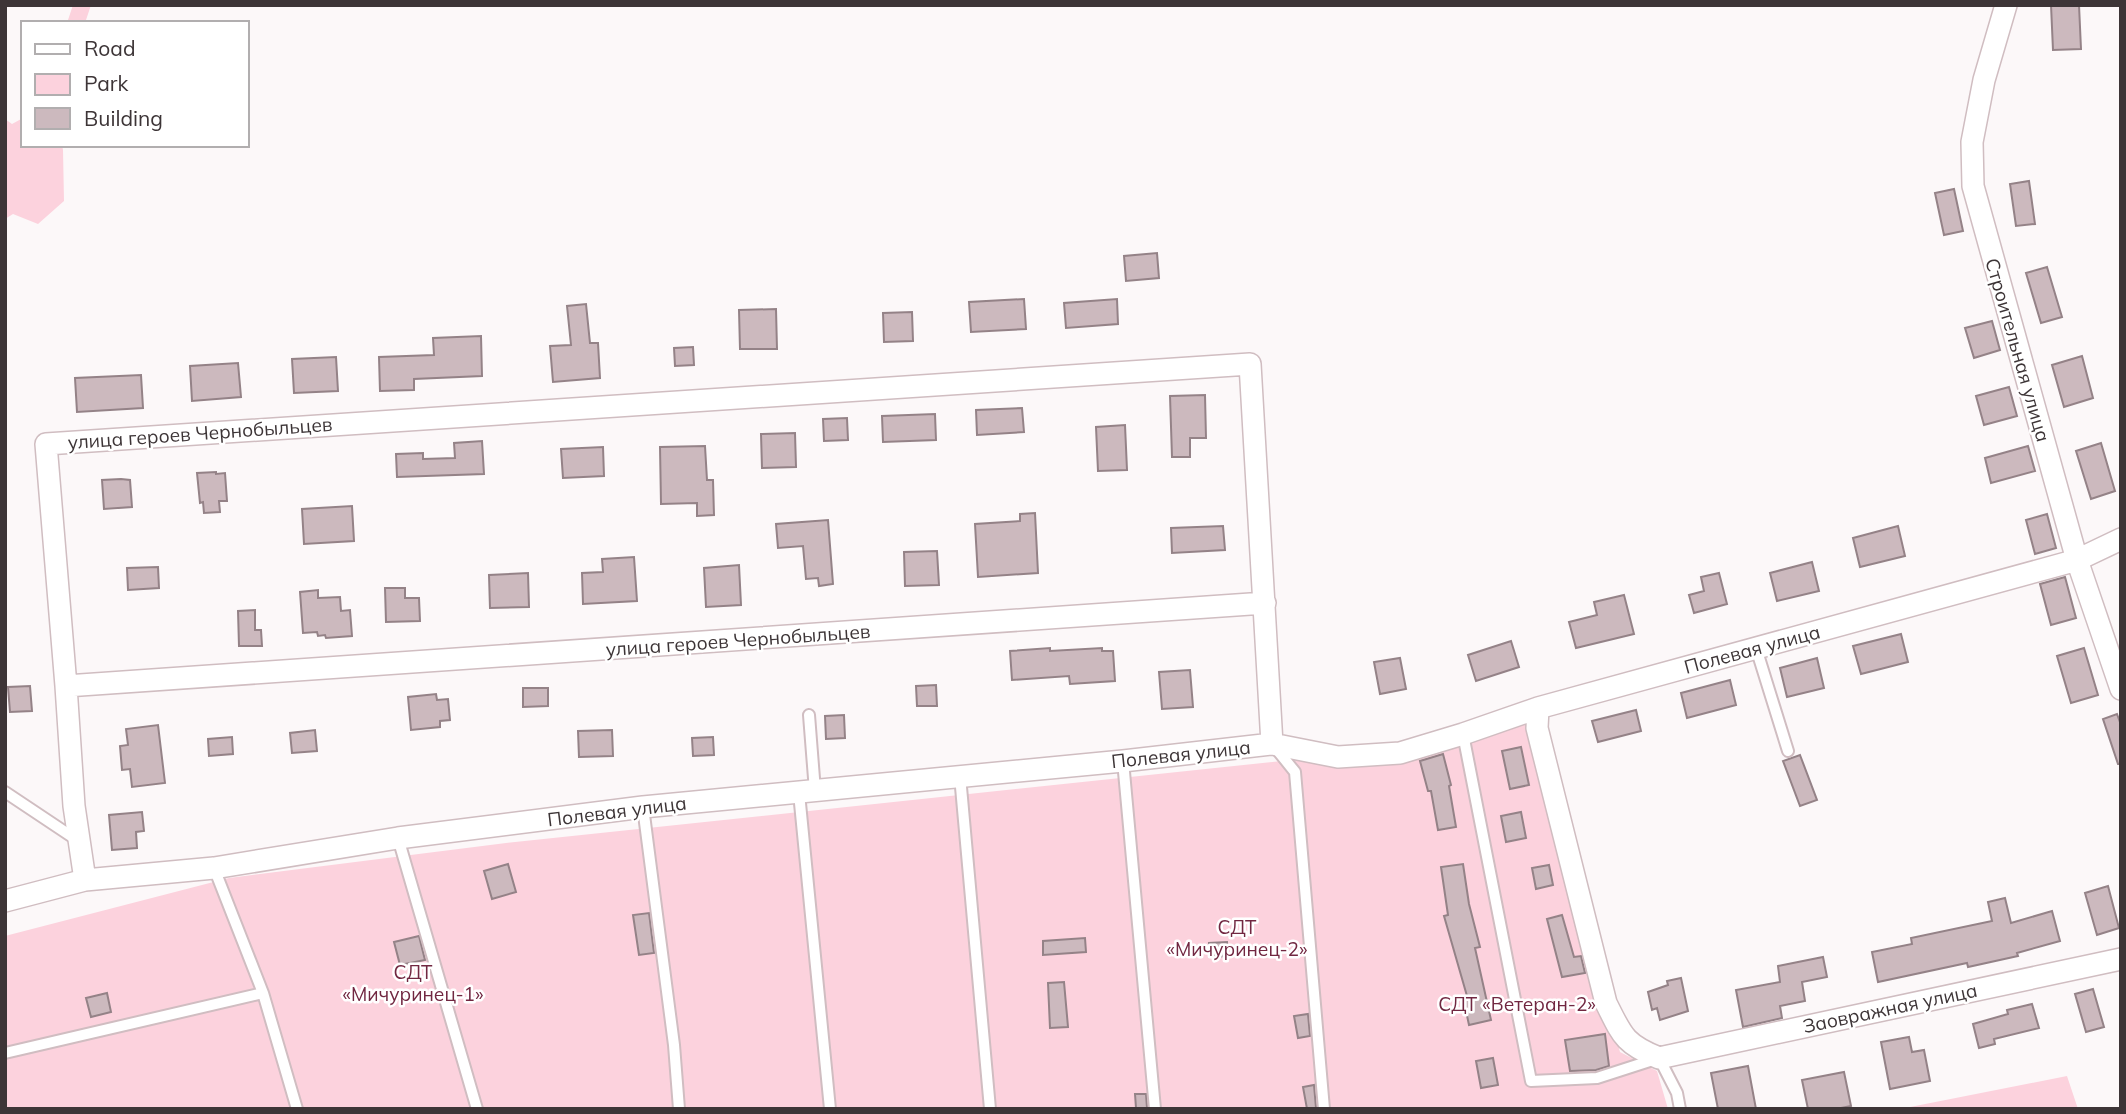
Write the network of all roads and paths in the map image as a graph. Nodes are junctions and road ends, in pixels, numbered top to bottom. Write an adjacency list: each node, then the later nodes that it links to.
1 (2006, 5): 3 (street, Строительная улица)
2 (2121, 539): 3 (street, Полевая улица)
3 (2077, 560): 5 (street, Полевая улица); 7 (street, Строительная улица)
4 (1265, 603): 6 (street, улица героев Чернобыльцев); 6 (street, улица героев Чернобыльцев); 11 (street)
5 (1756, 648): 8 (street, Полевая улица); 12 (lane)
6 (66, 686): 19 (street)
7 (2121, 689)
8 (1538, 708): 10 (street, Полевая улица); 26 (street)
9 (809, 715): 16 (lane)
10 (1463, 734): 11 (street, Полевая улица); 26 (lane)
11 (1272, 744): 13 (street, Полевая улица); 33 (lane)
12 (1788, 751)
13 (1123, 761): 14 (street, Полевая улица); 32 (lane)
14 (960, 776): 16 (street, Полевая улица); 31 (lane)
15 (5, 792): 19 (lane)
16 (807, 792): 17 (street, Полевая улица); 30 (lane)
17 (643, 807): 18 (street, Полевая улица); 29 (lane)
18 (398, 838): 20 (street, Полевая улица); 28 (lane)
19 (79, 841): 21 (street)
20 (214, 868): 21 (street, Полевая улица); 24 (lane)
21 (85, 880): 22 (street, Полевая улица)
22 (5, 901)
23 (2121, 959): 26 (street, Заовражная улица)
24 (263, 993): 25 (lane); 27 (lane)
25 (5, 1054)
26 (1659, 1058): 34 (lane)
27 (297, 1109)
28 (477, 1109)
29 (679, 1109)
30 (830, 1109)
31 (990, 1109)
32 (1154, 1109)
33 (1324, 1109)
34 (1680, 1109)

